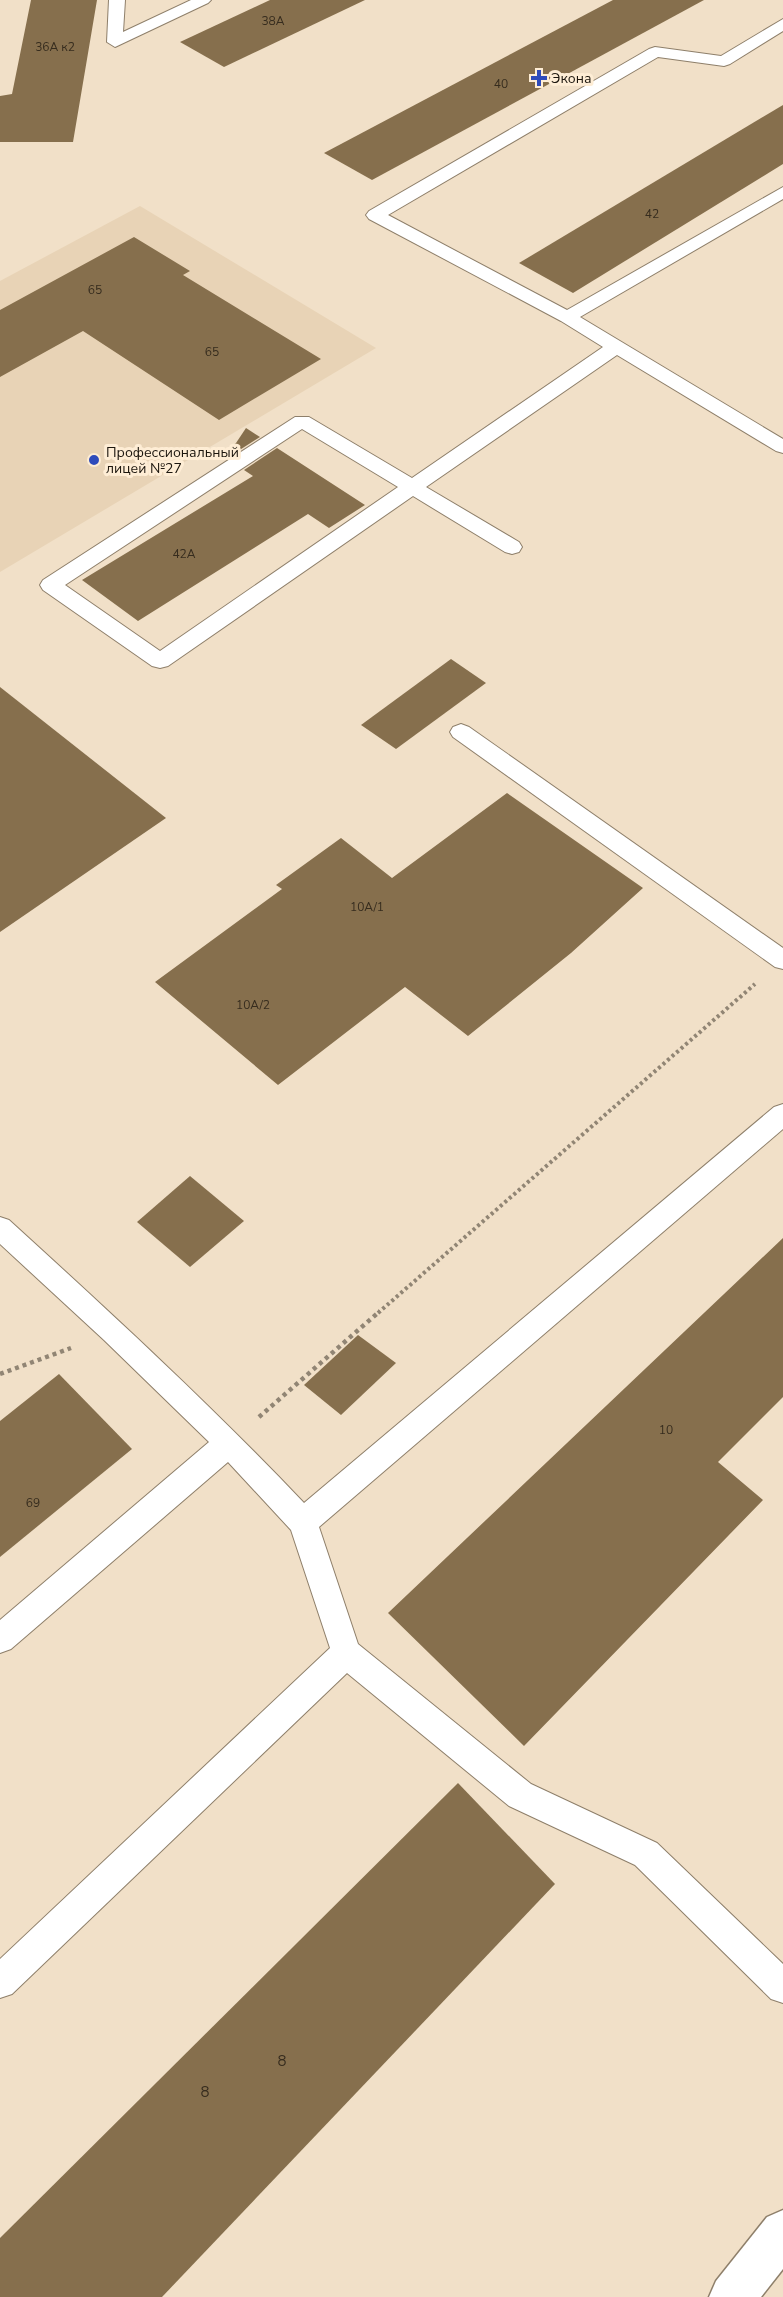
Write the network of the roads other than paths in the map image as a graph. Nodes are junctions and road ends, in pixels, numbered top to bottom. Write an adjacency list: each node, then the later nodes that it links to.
1 (117, 0): 2 (lane)
2 (203, 0)
3 (783, 24): 5 (lane)
4 (783, 192): 5 (lane)
5 (567, 317): 6 (lane)
6 (614, 348): 7 (lane); 8 (lane)
7 (783, 447)
8 (412, 487): 8 (lane); 9 (lane)
9 (512, 547)
10 (461, 732): 11 (lane)
11 (783, 960)
12 (783, 1114): 15 (lane)
13 (0, 1228): 14 (lane)
14 (229, 1443): 15 (lane); 16 (lane)
15 (303, 1522): 17 (lane)
16 (0, 1639)
17 (346, 1653): 18 (lane); 19 (lane)
18 (0, 1982)
19 (783, 1988)
20 (783, 2233): 21 (main road)
21 (732, 2297)

